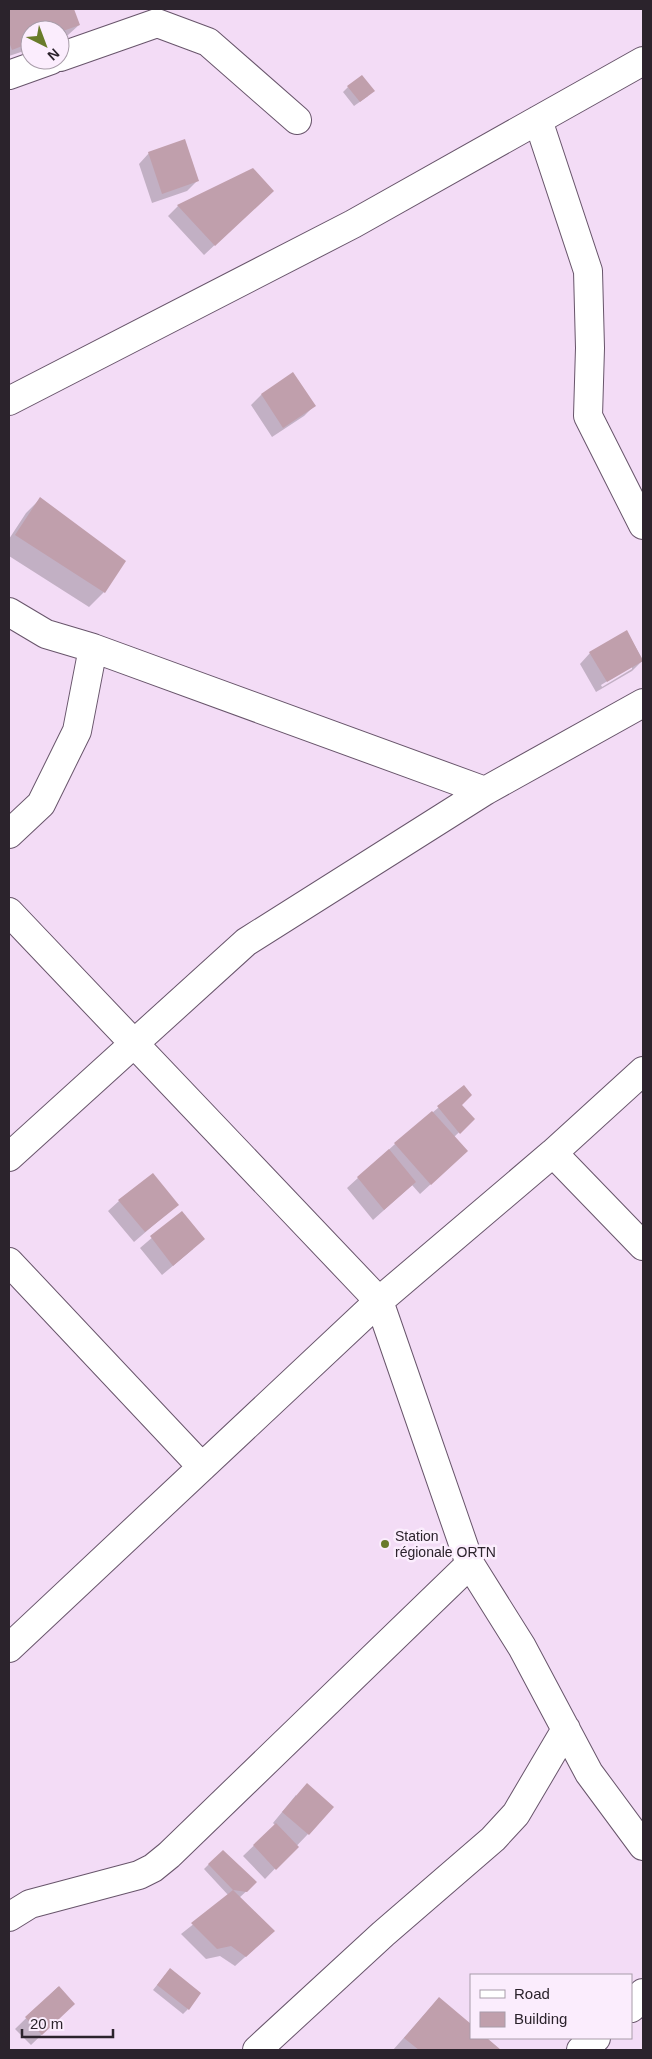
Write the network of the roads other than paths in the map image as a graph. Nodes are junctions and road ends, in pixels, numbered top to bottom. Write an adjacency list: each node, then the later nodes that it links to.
1 (70, 53): 5 (street)
2 (643, 61): 6 (street)
3 (23, 70): 4 (street)
4 (9, 75)
5 (297, 120)
6 (538, 120): 7 (street); 8 (street)
7 (9, 400)
8 (643, 525)
9 (9, 612): 10 (street)
10 (93, 648): 12 (street); 13 (street)
11 (643, 703): 12 (street)
12 (485, 791): 15 (street)
13 (9, 834)
14 (9, 912): 15 (street)
15 (134, 1044): 18 (street); 21 (street)
16 (643, 1071): 17 (street)
17 (553, 1153): 19 (street); 21 (street)
18 (9, 1157)
19 (643, 1246)
20 (9, 1262): 22 (street)
21 (380, 1301): 22 (street); 23 (street)
22 (202, 1467): 24 (street)
23 (470, 1564): 25 (street); 27 (street)
24 (9, 1648)
25 (566, 1729): 26 (street); 31 (street)
26 (643, 1846)
27 (9, 1917)
28 (643, 1993): 29 (street)
29 (632, 2007)
30 (595, 2039): 32 (street)
31 (257, 2050)
32 (581, 2050)

